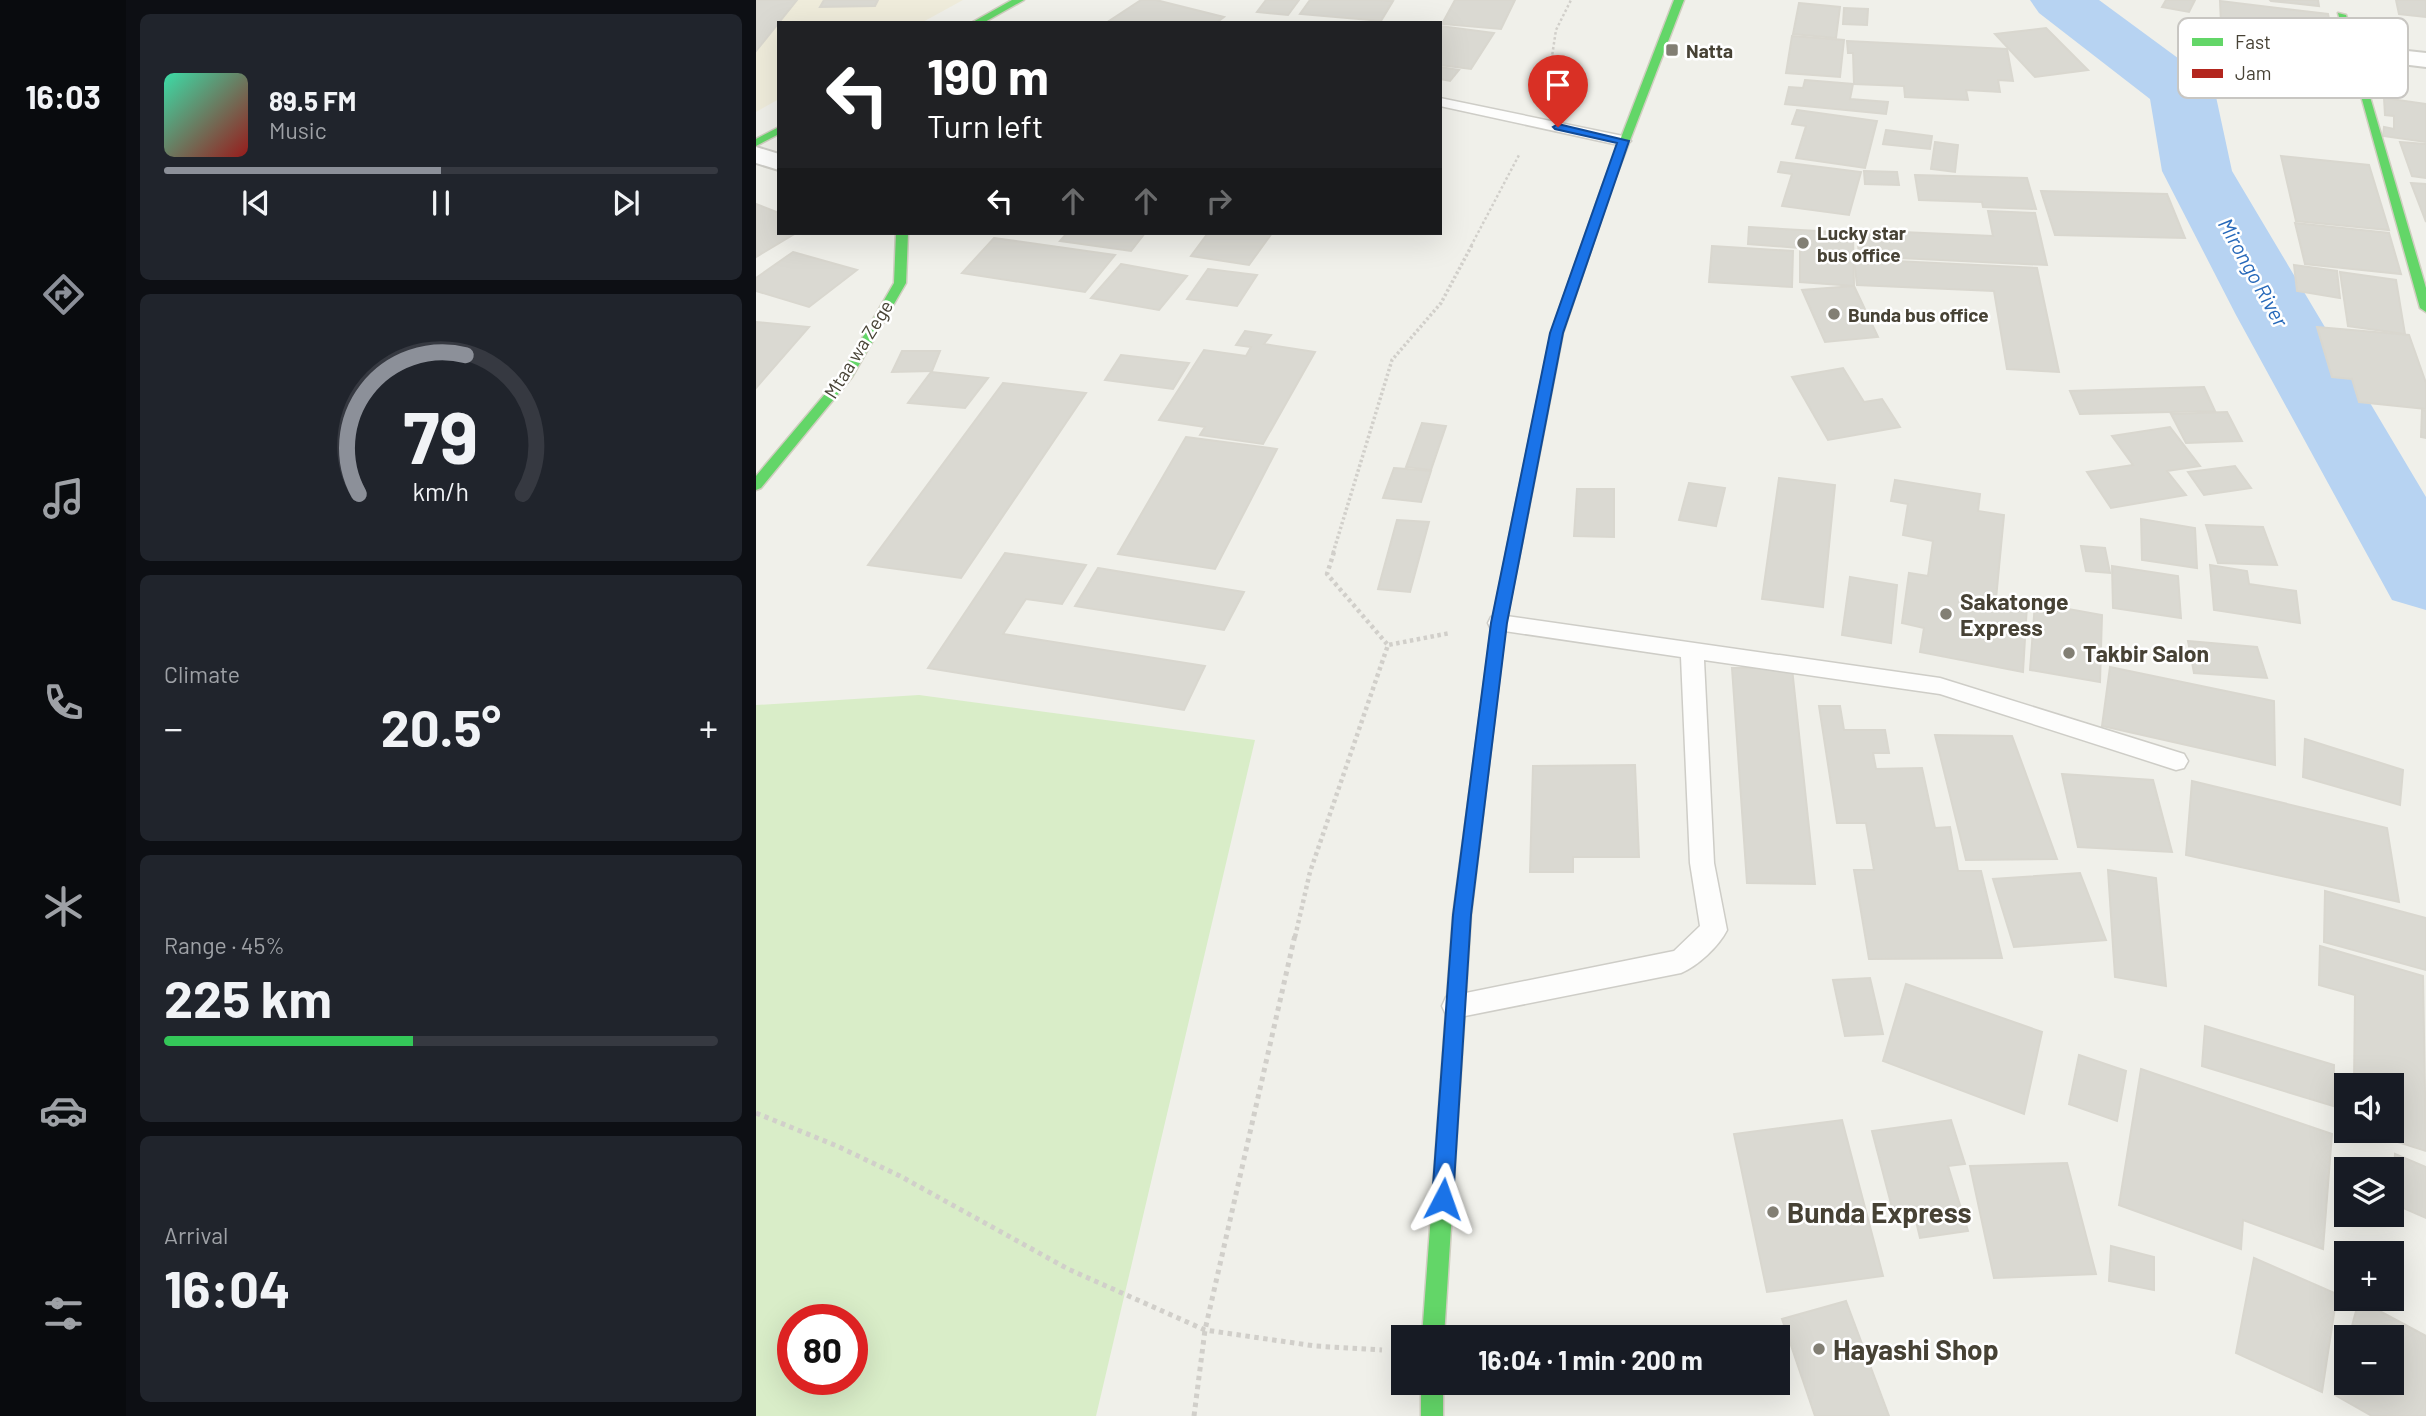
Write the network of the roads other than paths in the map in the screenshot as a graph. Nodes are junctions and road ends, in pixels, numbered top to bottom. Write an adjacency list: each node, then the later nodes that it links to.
1 (1018, 0): 5 (main road)
2 (1679, 0): 11 (main road)
3 (2341, 15): 4 (main road)
4 (2342, 18)
5 (980, 21)
6 (2408, 58): 7 (street)
7 (2426, 60)
8 (2365, 98): 16 (main road)
9 (1442, 102): 11 (lane)
10 (777, 131): 12 (main road)
11 (1623, 141): 18 (main road)
12 (756, 143)
13 (756, 155): 14 (street)
14 (777, 161)
15 (902, 235): 17 (main road, Mtaa wa Zege)
16 (2426, 308)
17 (756, 485)
18 (1499, 623): 19 (lane); 21 (main road)
19 (1692, 650): 20 (lane); 21 (lane)
20 (2176, 761)
21 (1455, 1006): 22 (main road)
22 (1434, 1325)
23 (1432, 1395): 24 (main road)
24 (1432, 1416)

